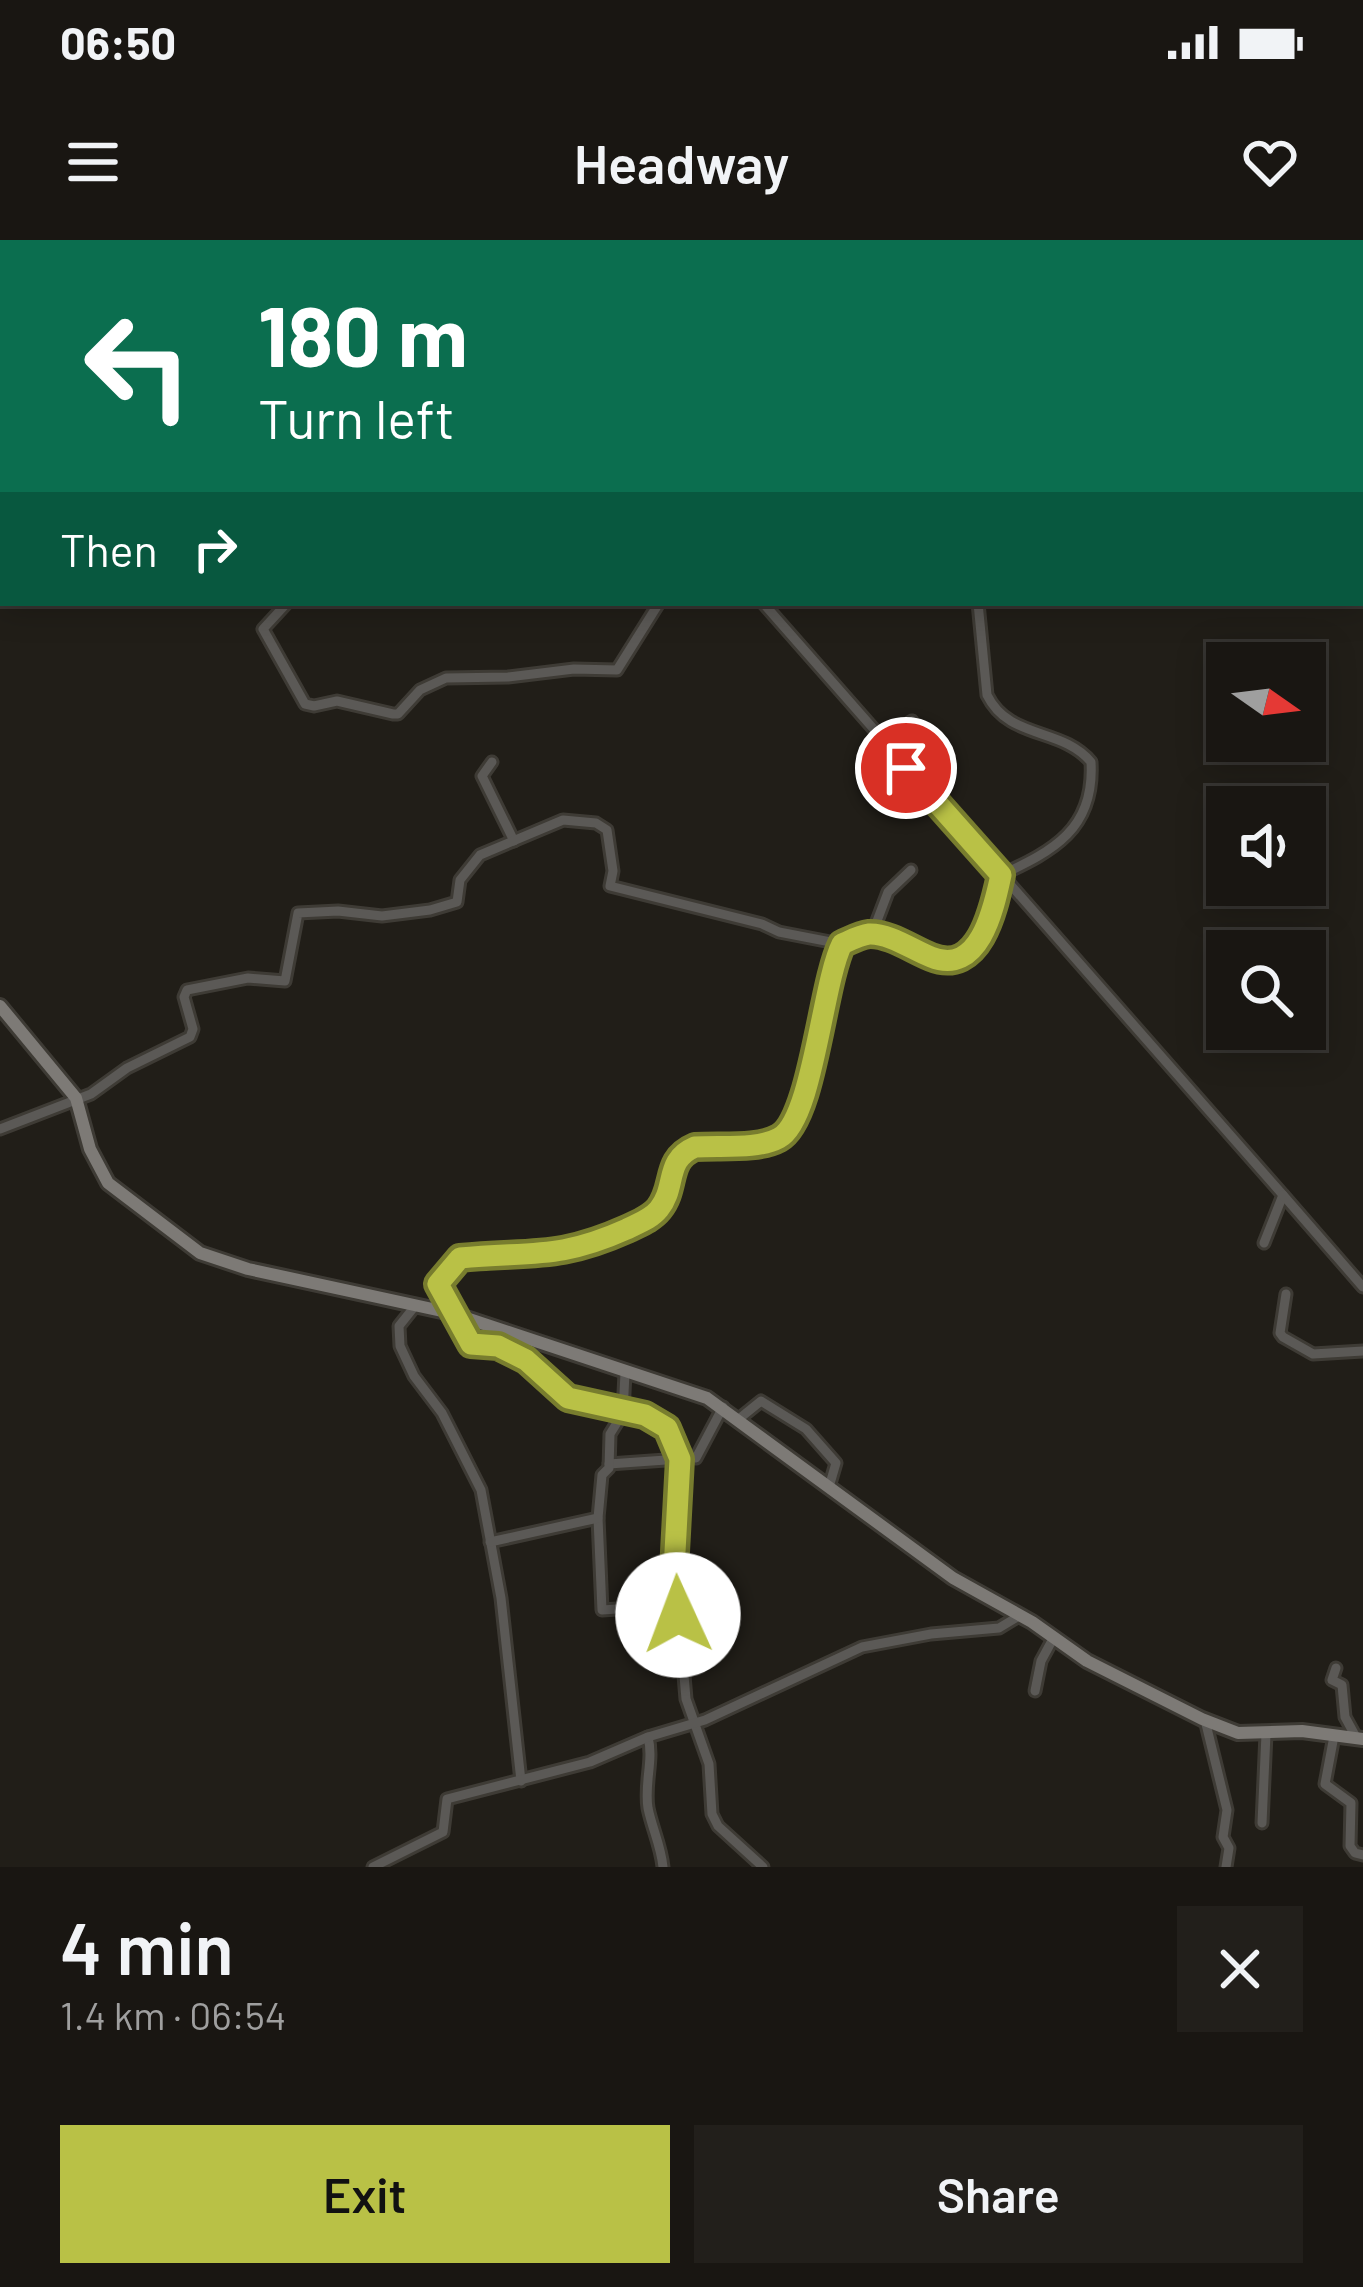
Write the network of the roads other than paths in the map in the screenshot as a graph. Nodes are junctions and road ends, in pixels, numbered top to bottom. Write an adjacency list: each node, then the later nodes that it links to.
1 (284, 606): 2 (street)
2 (657, 606)
3 (766, 606): 6 (street)
4 (978, 606): 10 (street)
5 (912, 721): 6 (street)
6 (882, 742): 10 (street)
7 (492, 762): 8 (street)
8 (514, 841): 12 (street); 14 (street)
9 (911, 870): 11 (street)
10 (1001, 875): 11 (street); 16 (street)
11 (872, 934): 12 (street)
12 (842, 944): 21 (street)
13 (0, 1006): 14 (street)
14 (76, 1098): 15 (street); 20 (street)
15 (0, 1129)
16 (1283, 1195): 17 (street); 18 (street)
17 (1264, 1243)
18 (1363, 1287)
19 (1286, 1294): 22 (street)
20 (415, 1306): 21 (street); 31 (street)
21 (451, 1313): 23 (street); 25 (street)
22 (1363, 1351)
23 (625, 1373): 24 (street); 25 (street)
24 (723, 1406): 26 (street); 27 (street)
25 (623, 1412): 27 (street); 28 (street)
26 (740, 1418): 29 (street); 29 (street)
27 (680, 1457): 28 (street); 32 (street)
28 (609, 1464): 30 (street)
29 (829, 1487): 33 (street)
30 (598, 1519): 31 (street); 32 (street)
31 (490, 1542): 43 (street)
32 (679, 1605): 38 (street)
33 (1019, 1616): 34 (street); 38 (street)
34 (1054, 1637): 36 (street); 37 (street)
35 (1336, 1668): 42 (street)
36 (1035, 1691)
37 (1205, 1720): 39 (street); 49 (street)
38 (693, 1722): 41 (street); 48 (street)
39 (1266, 1734): 40 (street); 44 (street)
40 (1334, 1736): 42 (street); 45 (street)
41 (648, 1737): 43 (street); 47 (street)
42 (1360, 1739)
43 (520, 1781): 46 (street)
44 (1262, 1822)
45 (1363, 1855)
46 (374, 1867)
47 (663, 1867)
48 (763, 1867)
49 (1226, 1867)

